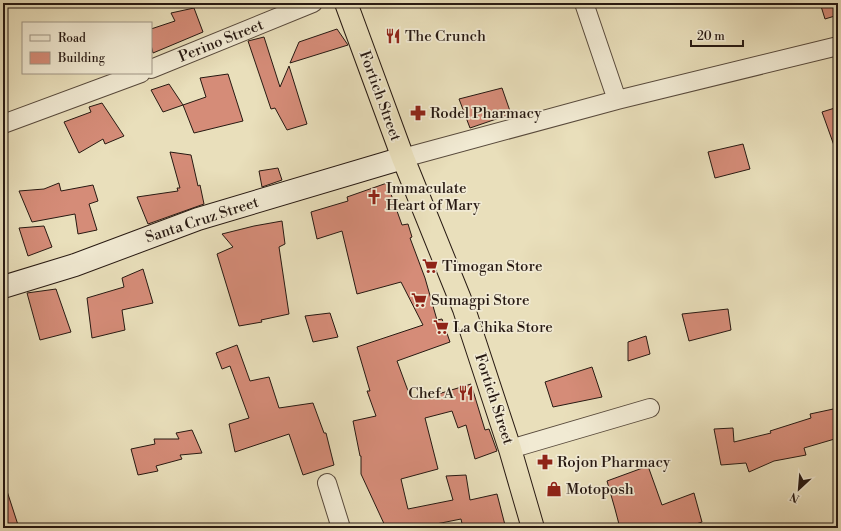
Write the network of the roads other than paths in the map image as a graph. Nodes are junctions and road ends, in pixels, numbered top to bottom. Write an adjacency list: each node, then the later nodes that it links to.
1 (313, 3): 5 (street, Perino Street)
2 (346, 3): 9 (highway, Fortich Street)
3 (584, 3): 7 (street)
4 (838, 46): 7 (street)
5 (152, 69)
6 (138, 74): 8 (street)
7 (617, 100): 9 (street)
8 (3, 124)
9 (403, 158): 10 (street, Santa Cruz Street); 12 (highway, Fortich Street)
10 (3, 287)
11 (650, 408): 12 (street)
12 (510, 449): 15 (highway, Fortich Street)
13 (327, 483): 14 (street)
14 (341, 528)
15 (533, 528)

